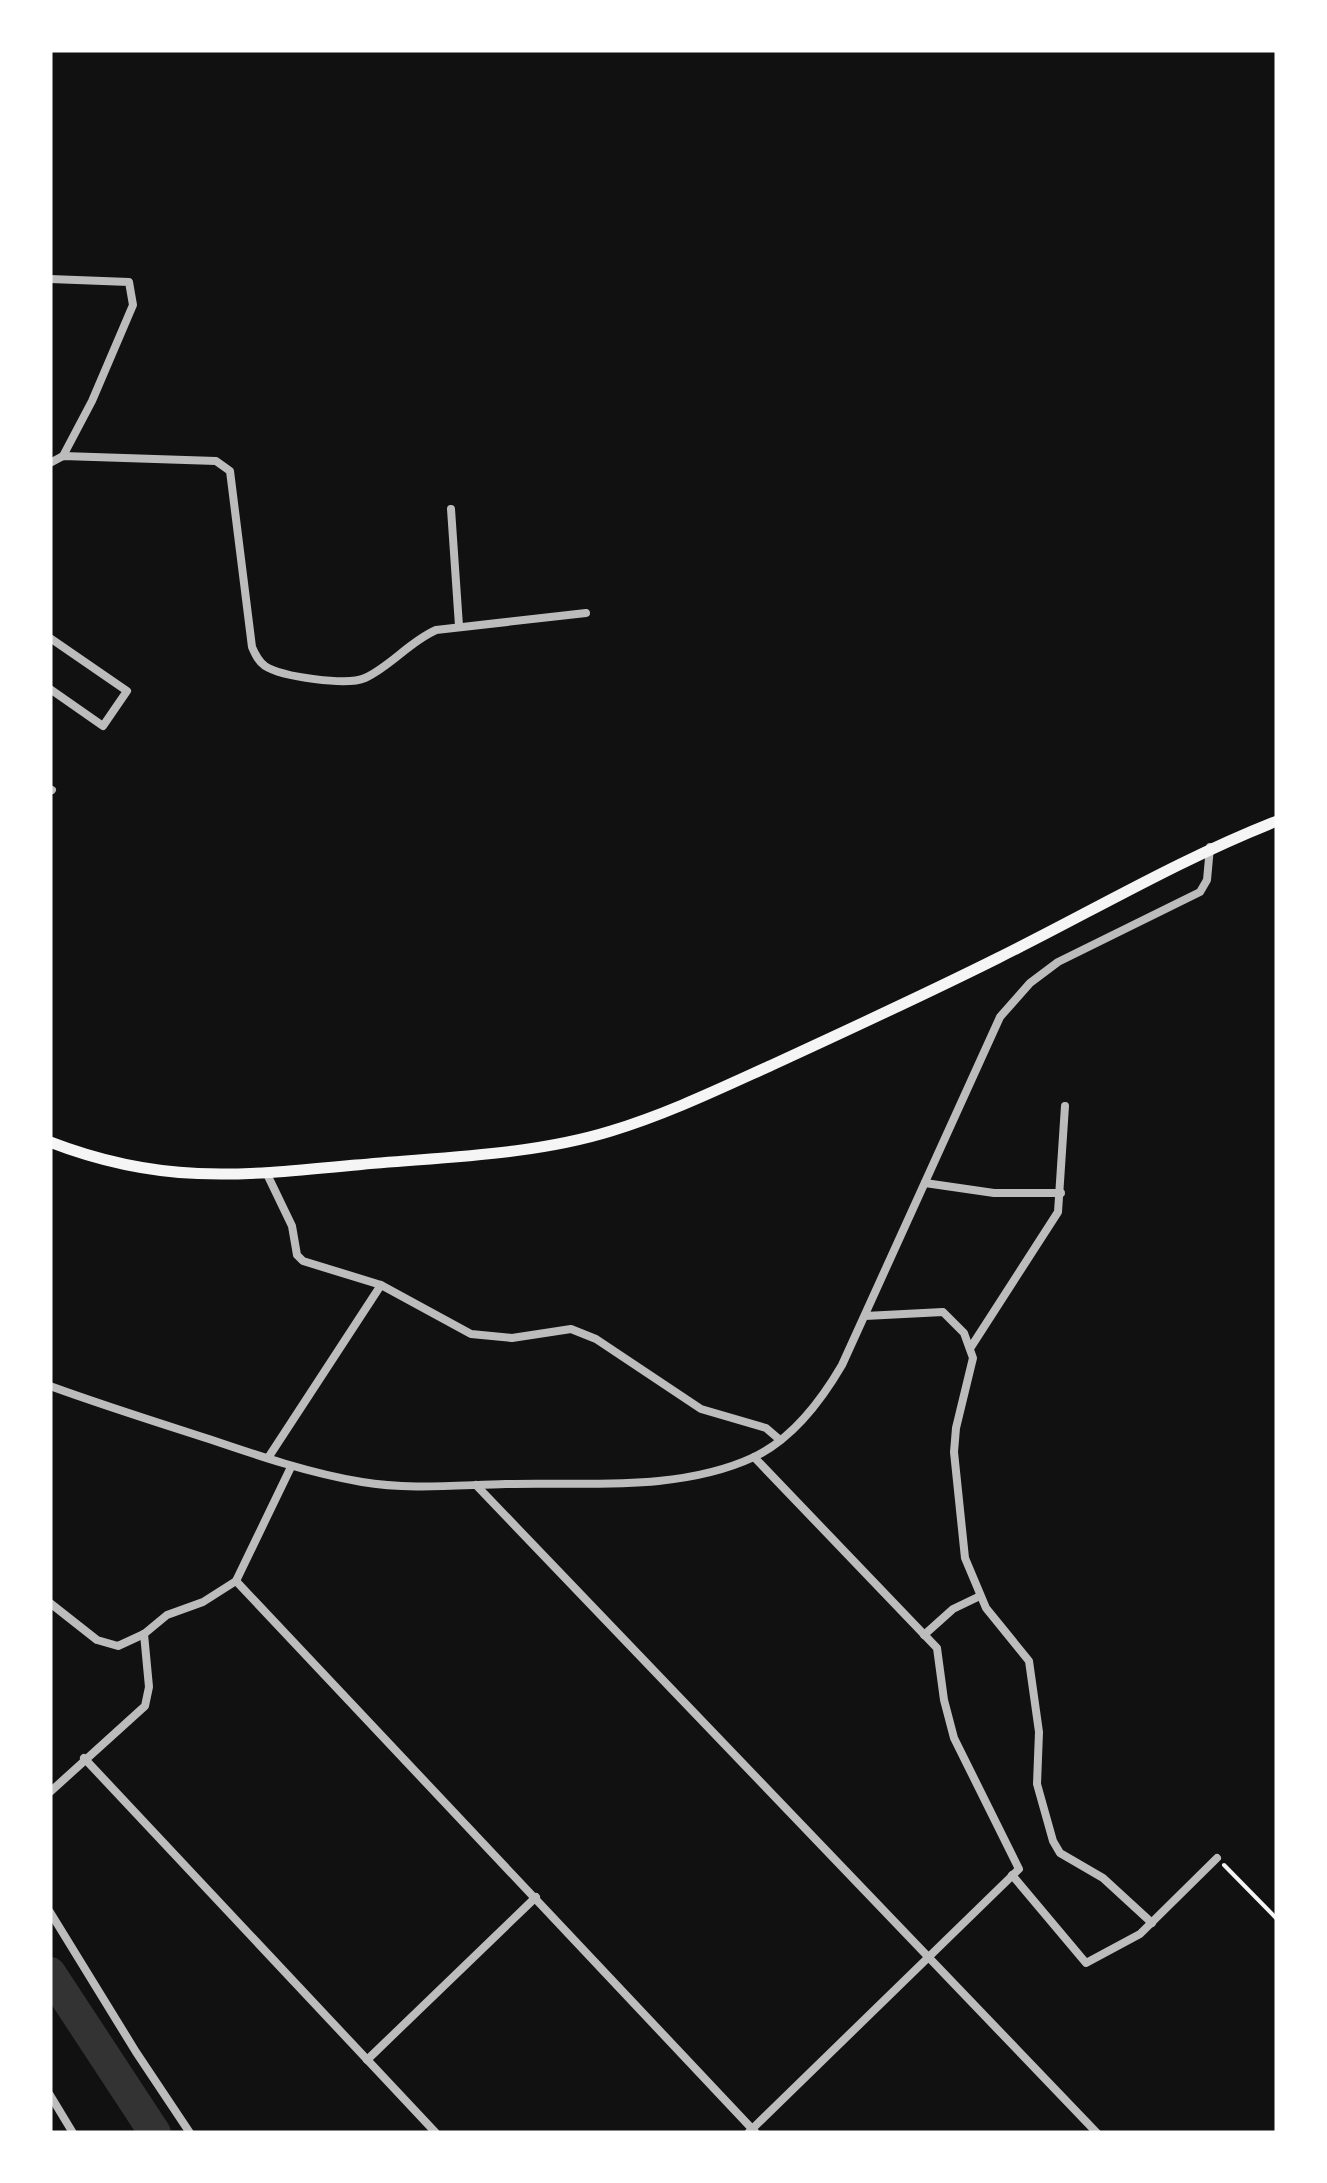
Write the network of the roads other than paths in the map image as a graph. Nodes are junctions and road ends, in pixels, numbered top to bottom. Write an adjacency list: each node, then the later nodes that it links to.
1 (50, 279): 2 (street)
2 (63, 456): 3 (street); 6 (street)
3 (50, 462)
4 (452, 509): 6 (street)
5 (586, 613): 6 (street)
6 (459, 626)
7 (50, 638): 8 (street)
8 (50, 690)
9 (1277, 822): 10 (main road)
10 (1210, 848): 13 (main road); 14 (street)
11 (1065, 1106): 15 (street)
12 (50, 1142): 13 (main road)
13 (266, 1172): 16 (street)
14 (925, 1183): 15 (street); 17 (street)
15 (1061, 1193): 18 (street)
16 (381, 1285): 20 (street); 22 (street)
17 (866, 1316): 18 (street); 20 (street)
18 (971, 1347): 26 (street)
19 (50, 1386): 22 (street)
20 (780, 1440): 21 (street)
21 (754, 1457): 24 (street); 29 (street)
22 (268, 1458): 23 (street)
23 (290, 1467): 24 (street); 25 (street)
24 (476, 1484): 37 (street)
25 (236, 1581): 28 (street); 34 (street)
26 (980, 1596): 29 (street); 36 (street)
27 (50, 1602): 28 (street)
28 (144, 1634): 30 (street)
29 (924, 1635): 33 (street)
30 (84, 1758): 31 (street); 38 (street)
31 (50, 1792)
32 (1217, 1858): 36 (street)
33 (1012, 1875): 36 (street); 37 (street)
34 (536, 1897): 38 (street); 40 (street)
35 (50, 1912): 42 (street)
36 (1152, 1923)
37 (928, 1955): 40 (street); 44 (street)
38 (367, 2060): 43 (street)
39 (50, 2096): 41 (street)
40 (752, 2132)
41 (73, 2133)
42 (190, 2133)
43 (436, 2133)
44 (1097, 2133)

